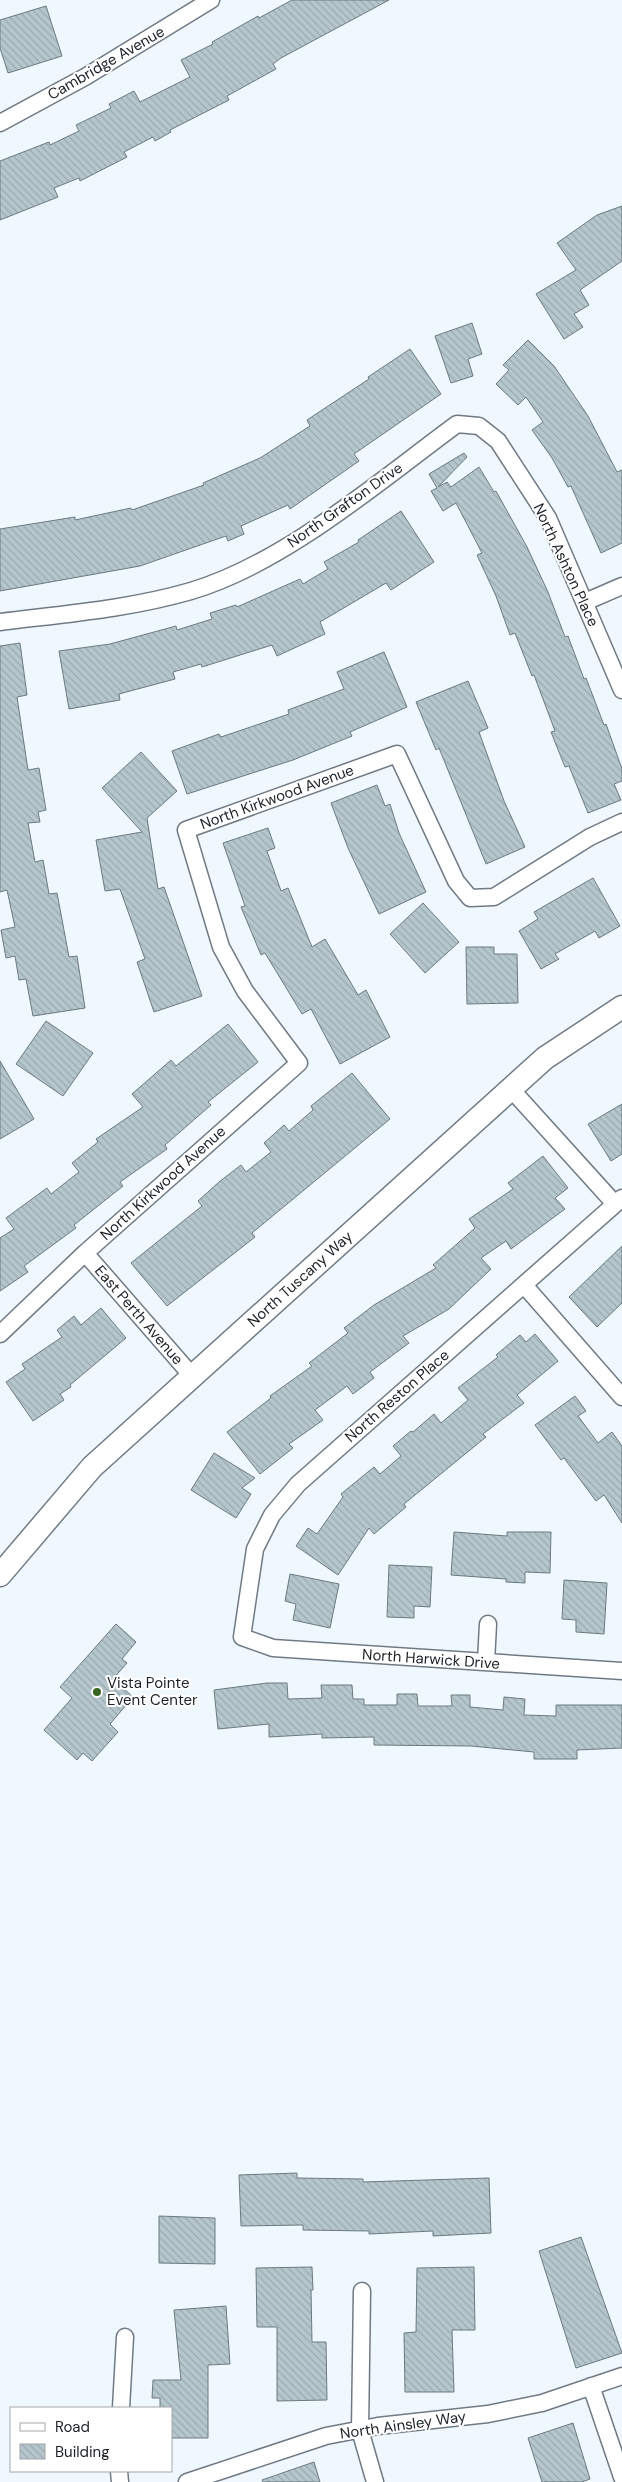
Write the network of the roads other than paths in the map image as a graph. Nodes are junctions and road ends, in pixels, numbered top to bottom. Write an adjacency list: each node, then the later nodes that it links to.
1 (211, 0): 2 (street, Cambridge Avenue)
2 (0, 123)
3 (479, 426): 5 (street, North Ashton Place); 6 (street, North Grafton Drive)
4 (622, 586): 5 (street)
5 (585, 602): 7 (street, North Ashton Place)
6 (0, 622)
7 (622, 690)
8 (622, 822): 12 (street, North Kirkwood Avenue)
9 (622, 1007): 10 (street, North Tuscany Way)
10 (511, 1089): 11 (street); 15 (street, North Tuscany Way)
11 (619, 1201): 13 (street, North Reston Place)
12 (85, 1252): 14 (street, North Kirkwood Avenue); 15 (street, East Perth Avenue)
13 (524, 1285): 16 (street); 19 (street, North Reston Place)
14 (0, 1334)
15 (193, 1377): 17 (street, North Tuscany Way)
16 (622, 1396)
17 (0, 1575)
18 (488, 1624): 20 (street)
19 (242, 1637): 20 (street, North Harwick Drive)
20 (486, 1662): 21 (street, North Harwick Drive)
21 (622, 1671)
22 (362, 2291): 27 (street)
23 (125, 2337): 26 (street)
24 (622, 2376): 25 (street, North Ainsley Way)
25 (591, 2386): 27 (street, North Ainsley Way); 28 (street)
26 (121, 2407)
27 (360, 2430): 29 (street, North Ainsley Way); 30 (street)
28 (622, 2477)
29 (187, 2482)
30 (375, 2482)

